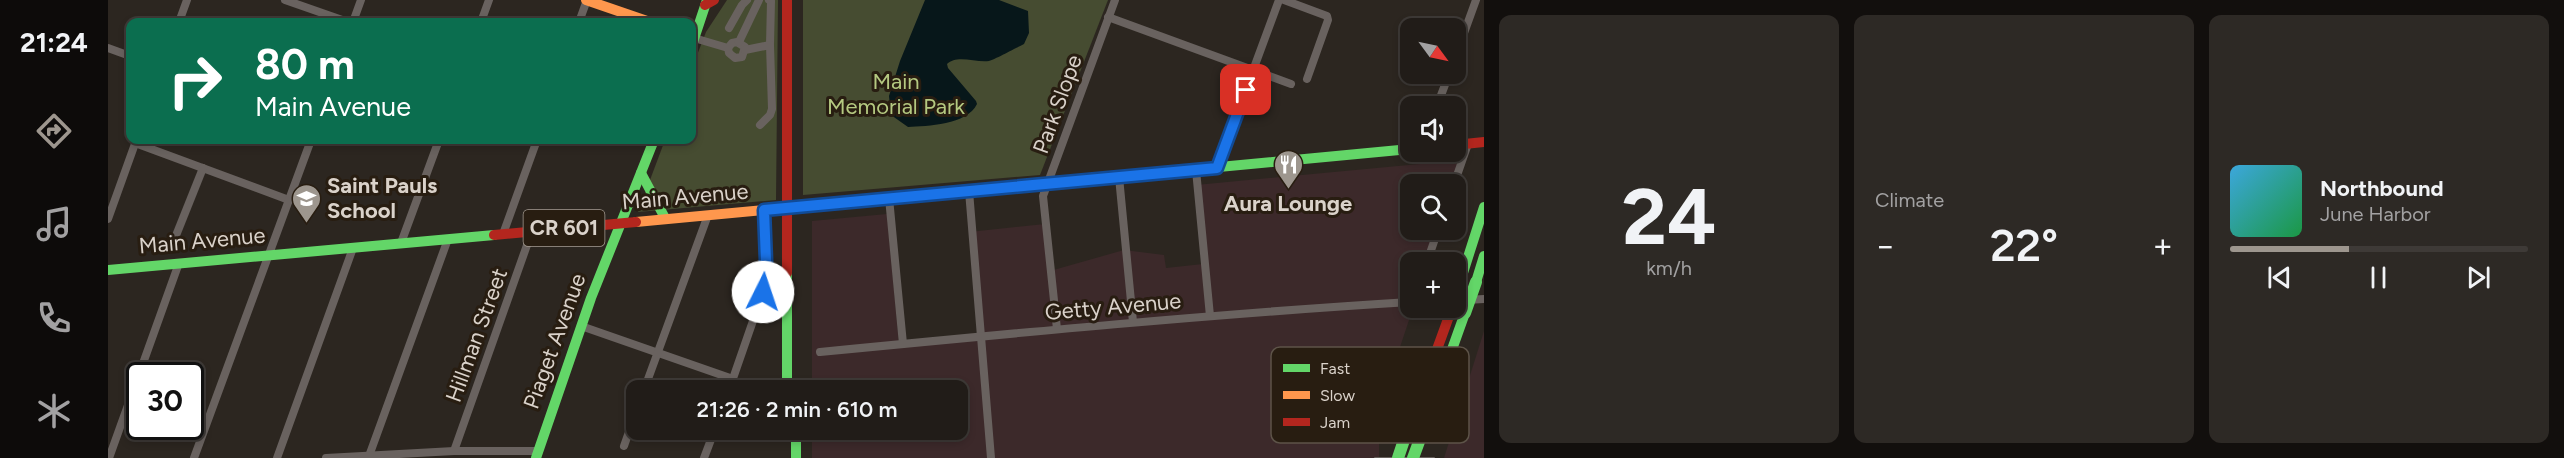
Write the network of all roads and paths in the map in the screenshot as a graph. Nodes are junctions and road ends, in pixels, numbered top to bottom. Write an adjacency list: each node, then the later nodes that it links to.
1 (187, 0): 17 (street)
2 (285, 0): 18 (street)
3 (361, 0): 19 (street)
4 (489, 0): 20 (street)
5 (587, 0): 21 (street); 22 (main road)
6 (747, 0): 23 (street)
7 (759, 0): 27 (street)
8 (769, 0): 28 (street)
9 (787, 0): 88 (main road)
10 (795, 0): 89 (main road)
11 (1115, 0): 16 (street, Park Slope)
12 (1279, 0): 33 (street)
13 (1284, 0): 34 (street)
14 (1476, 0): 24 (street)
15 (709, 2): 25 (main road)
16 (1108, 17): 33 (street); 51 (street, Park Slope)
17 (180, 18)
18 (337, 18)
19 (354, 18)
20 (482, 18)
21 (580, 18)
22 (639, 18)
23 (729, 28)
24 (1466, 28)
25 (696, 31)
26 (696, 41): 30 (street)
27 (739, 42): 30 (street); 31 (street)
28 (770, 45): 31 (street); 36 (street)
29 (108, 48): 32 (street)
30 (728, 48): 31 (street)
31 (745, 50)
32 (126, 55)
33 (1253, 70): 35 (street); 47 (street)
34 (1307, 79)
35 (1291, 84)
36 (760, 125)
37 (1484, 142): 44 (main road)
38 (135, 144): 59 (street)
39 (143, 144): 46 (street)
40 (310, 144): 54 (street)
41 (438, 144): 65 (street)
42 (536, 144): 62 (street)
43 (652, 144): 49 (main road, Piaget Avenue)
44 (1466, 144)
45 (1400, 150): 47 (main road, Main Avenue / CR 601)
46 (203, 168): 54 (street); 63 (street)
47 (1217, 168): 48 (main road, Main Avenue / CR 601)
48 (1196, 170): 50 (main road, Main Avenue / CR 601); 75 (street)
49 (641, 173): 58 (main road); 60 (main road, Piaget Avenue)
50 (1119, 177): 51 (main road, Main Avenue / CR 601); 77 (street)
51 (1047, 184): 52 (main road, Main Avenue / CR 601); 79 (street, Park Slope)
52 (969, 191): 53 (main road, Main Avenue / CR 601); 80 (street)
53 (889, 198): 56 (main road, Main Avenue / CR 601, bridge); 81 (street)
54 (289, 200): 67 (street)
55 (1484, 207): 70 (main road)
56 (769, 209): 57 (main road, Main Avenue / CR 601); 86 (street)
57 (708, 215): 58 (main road, Main Avenue / CR 601); 85 (street)
58 (665, 218): 60 (main road, Main Avenue / CR 601)
59 (108, 219)
60 (622, 222): 61 (main road, Main Avenue / CR 601); 78 (main road, Piaget Avenue)
61 (532, 231): 62 (main road, Main Avenue / CR 601); 97 (street, Hillman Street)
62 (503, 234): 64 (main road, Main Avenue / CR 601)
63 (175, 238)
64 (448, 239): 65 (main road, Main Avenue / CR 601); 99 (street)
65 (401, 243): 66 (main road, Main Avenue / CR 601)
66 (353, 248): 67 (main road, Main Avenue / CR 601); 102 (street)
67 (267, 255): 69 (main road, Main Avenue / CR 601); 101 (street)
68 (1484, 256): 83 (main road, bridge)
69 (179, 263): 71 (main road, Main Avenue / CR 601); 100 (street)
70 (1466, 264)
71 (108, 270)
72 (1484, 299): 73 (street)
73 (1466, 302)
74 (1400, 303): 75 (street, Getty Avenue)
75 (1210, 316): 77 (street, Getty Avenue)
76 (1448, 318): 82 (main road, bridge)
77 (1133, 322): 79 (street, Getty Avenue)
78 (581, 326): 85 (street); 98 (main road, Piaget Avenue)
79 (1057, 329): 80 (street, Getty Avenue)
80 (980, 335): 81 (street, Getty Avenue); 107 (street)
81 (903, 344): 84 (street, Getty Avenue)
82 (1438, 347)
83 (1453, 347)
84 (820, 352)
85 (658, 353): 86 (street); 87 (street)
86 (733, 379)
87 (648, 380)
88 (788, 380)
89 (796, 380)
90 (626, 440): 96 (street)
91 (711, 440): 104 (street)
92 (787, 440): 105 (main road)
93 (796, 440): 106 (main road)
94 (1403, 443): 108 (main road, bridge)
95 (1419, 443): 109 (main road, bridge)
96 (624, 446)
97 (454, 451): 98 (street); 99 (street)
98 (537, 454)
99 (369, 456): 103 (street)
100 (109, 458)
101 (194, 458)
102 (277, 458)
103 (326, 458)
104 (704, 458)
105 (787, 458)
106 (796, 458)
107 (991, 458)
108 (1398, 458)
109 (1413, 458)

